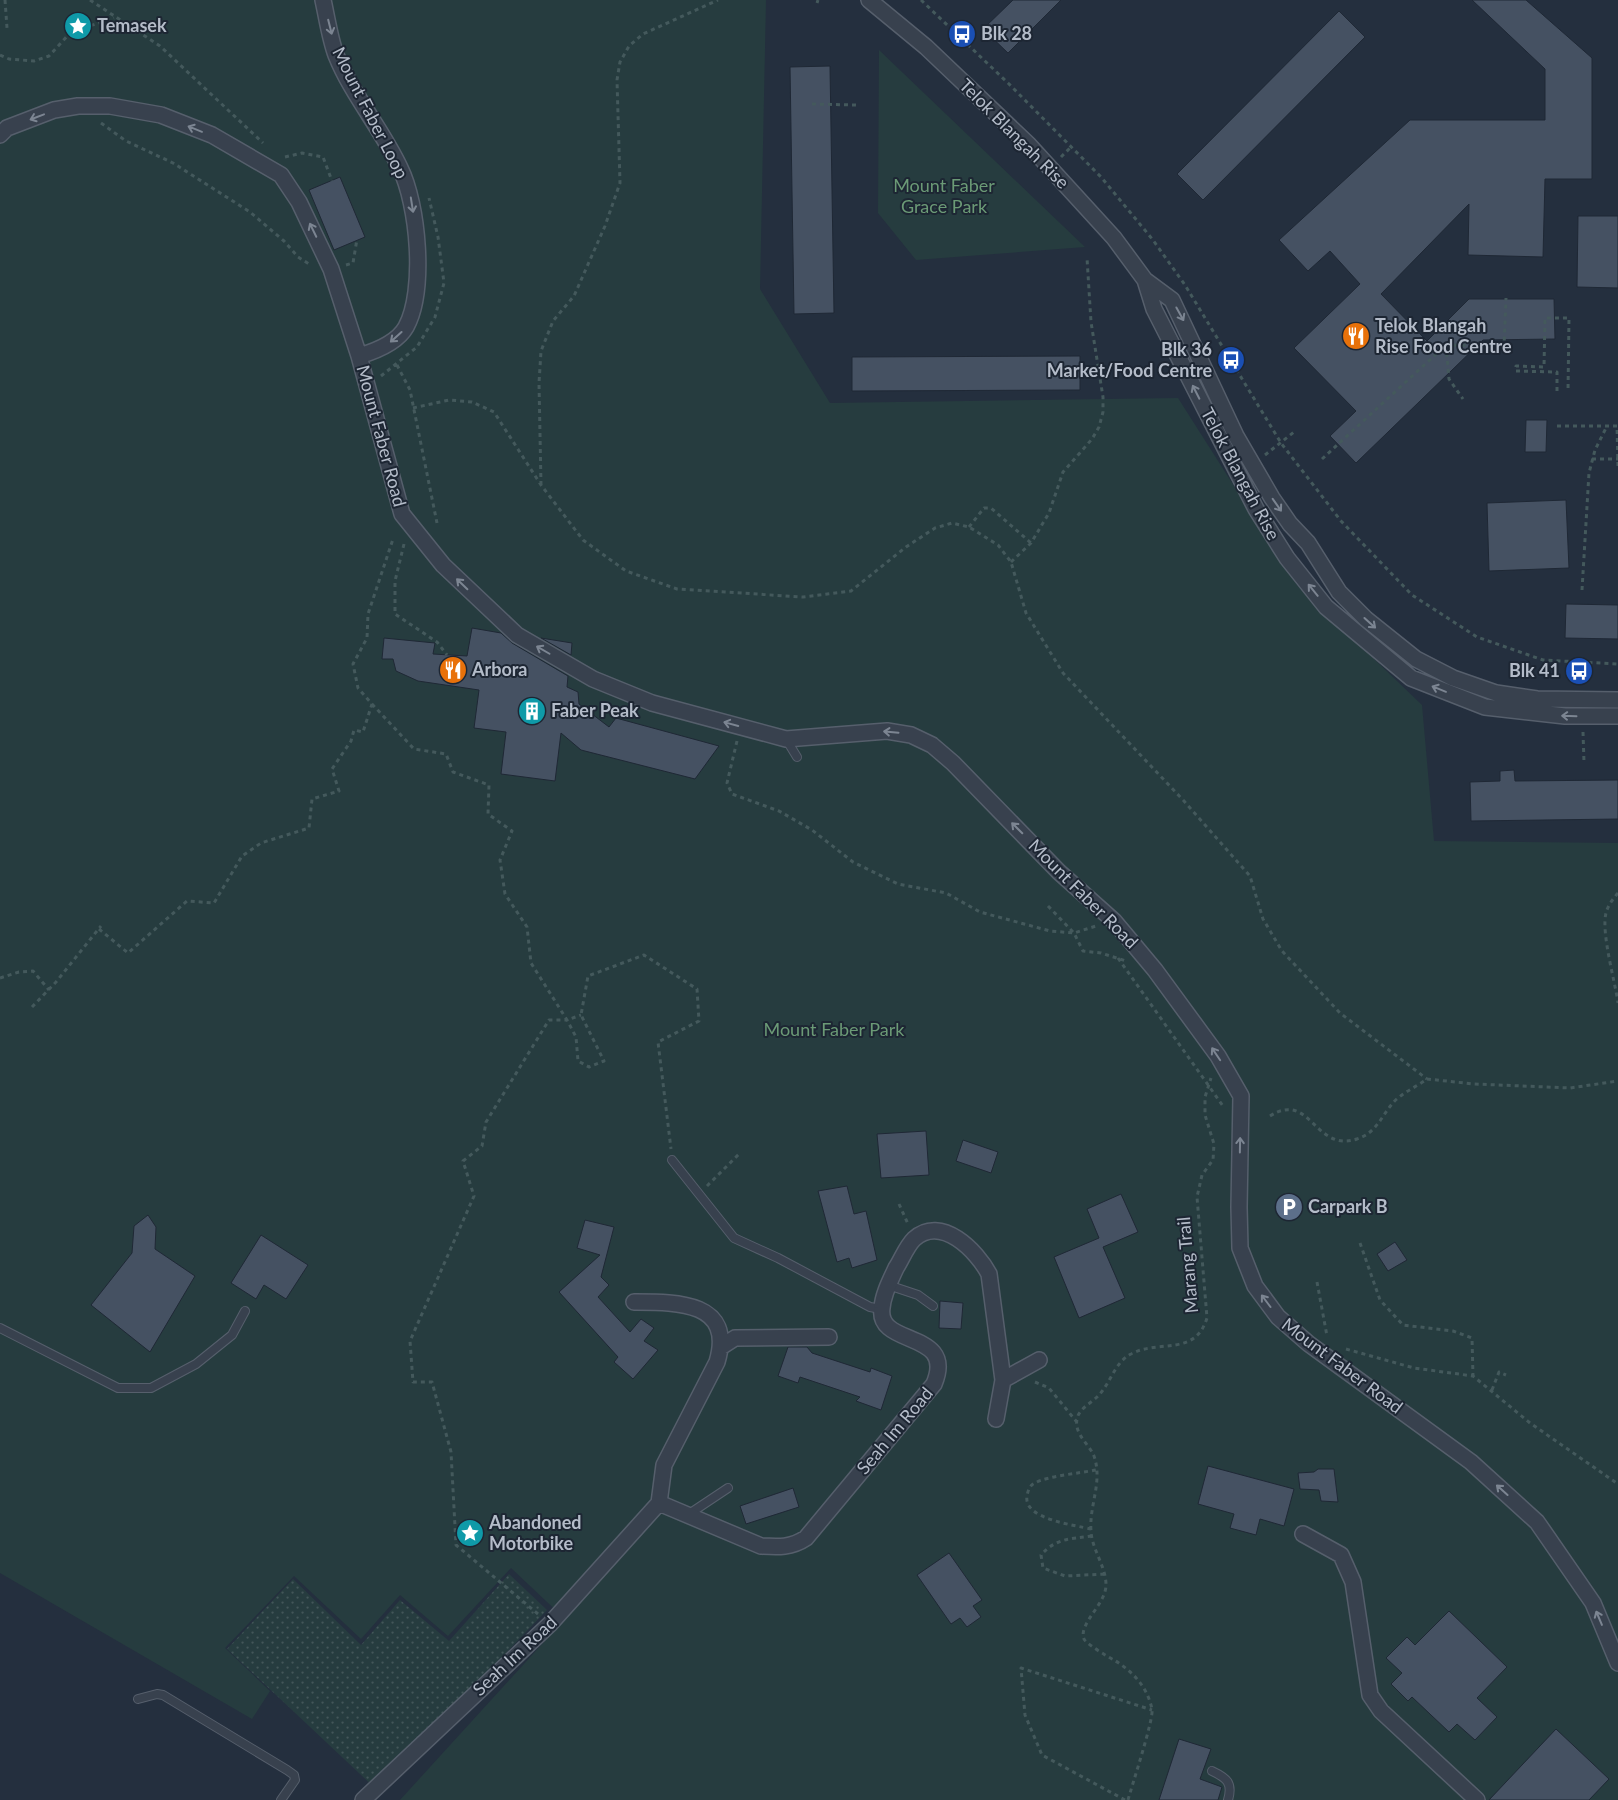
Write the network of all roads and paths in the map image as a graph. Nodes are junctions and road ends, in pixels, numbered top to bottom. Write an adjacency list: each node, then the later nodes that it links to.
1 (5, 0): 7 (path)
2 (90, 0): 6 (path)
3 (323, 0): 21 (street, Mount Faber Loop, one-way to 21)
4 (718, 0): 35 (path)
5 (869, 0): 18 (street, Telok Blangah Rise)
6 (114, 18): 8 (path); 13 (path)
7 (8, 28)
8 (0, 55)
9 (812, 104): 10 (path)
10 (856, 105)
11 (97, 120): 16 (path)
12 (0, 135): 21 (street, one-way to 12)
13 (270, 150)
14 (279, 159): 15 (path)
15 (332, 181)
16 (298, 257)
17 (1086, 258): 40 (path)
18 (1146, 280): 41 (street, Telok Blangah Rise, one-way to 41); 43 (street, Telok Blangah Rise, one-way to 18)
19 (1506, 298): 20 (path)
20 (1446, 344): 25 (path); 31 (path)
21 (359, 356): 53 (street, Mount Faber Road, one-way to 21)
22 (375, 379): 26 (path)
23 (1557, 391): 24 (path)
24 (1568, 392)
25 (1463, 399)
26 (413, 408): 35 (path); 37 (path)
27 (1557, 426): 28 (path)
28 (1607, 426): 32 (path); 33 (path)
29 (1294, 432): 30 (path)
30 (1281, 443)
31 (1322, 459)
32 (1592, 459): 33 (path); 45 (path)
33 (1618, 459): 34 (path)
34 (1618, 468)
35 (541, 485): 38 (path)
36 (1341, 521): 47 (path)
37 (436, 523)
38 (969, 527): 40 (path); 44 (path)
39 (393, 540): 49 (path)
40 (1031, 542): 44 (path)
41 (1308, 543): 43 (street, Telok Blangah Rise); 48 (street, Telok Blangah Rise, one-way to 48)
42 (404, 544): 46 (path)
43 (1287, 558): 50 (street, Telok Blangah Rise, one-way to 43)
44 (1011, 562): 65 (path)
45 (1582, 590)
46 (446, 655)
47 (1618, 664)
48 (1618, 700)
49 (372, 704): 60 (path); 64 (path)
50 (1618, 716)
51 (739, 732): 58 (path)
52 (1583, 732): 55 (path)
53 (786, 739): 54 (lane); 104 (street, Mount Faber Road, one-way to 53)
54 (797, 757)
55 (1584, 762)
56 (1618, 893): 61 (path)
57 (1048, 906): 58 (path)
58 (1074, 933): 67 (path)
59 (0, 978): 60 (path)
60 (49, 990): 62 (path)
61 (1618, 1003)
62 (32, 1006)
63 (581, 1015): 64 (path); 64 (path); 71 (path)
64 (567, 1020): 103 (path)
65 (1427, 1079): 66 (path); 69 (path)
66 (1618, 1081)
67 (1208, 1085): 68 (path); 93 (path, Marang Trail)
68 (1227, 1111)
69 (1270, 1116)
70 (740, 1153): 72 (path)
71 (672, 1160): 72 (lane)
72 (700, 1194): 80 (lane)
73 (899, 1204): 74 (path)
74 (911, 1229)
75 (1360, 1243): 90 (path)
76 (1317, 1282): 84 (path)
77 (888, 1285): 79 (lane); 80 (street); 89 (street)
78 (634, 1302): 86 (street)
79 (933, 1306)
80 (881, 1309): 98 (street, Seah Im Road)
81 (245, 1311): 82 (lane)
82 (0, 1328)
83 (829, 1337): 86 (street)
84 (1333, 1340)
85 (1340, 1345): 90 (path)
86 (721, 1347): 97 (street)
87 (1039, 1360): 89 (street)
88 (1506, 1375): 91 (path)
89 (1010, 1376): 92 (street); 93 (path)
90 (1473, 1376): 91 (path)
91 (1492, 1390): 95 (path)
92 (996, 1419)
93 (1076, 1421): 94 (path)
94 (1096, 1470): 99 (path); 99 (path)
95 (1618, 1484)
96 (728, 1488): 98 (lane)
97 (659, 1503): 98 (street, Seah Im Road); 103 (street, Seah Im Road)
98 (688, 1514)
99 (1091, 1529): 101 (path)
100 (1303, 1534): 112 (street)
101 (1092, 1536): 102 (path); 102 (path)
102 (1105, 1574): 106 (path)
103 (550, 1624): 109 (street, Seah Im Road)
104 (1618, 1663)
105 (138, 1699): 108 (lane)
106 (1152, 1710): 110 (path); 110 (path)
107 (1212, 1771): 111 (lane)
108 (281, 1800)
109 (363, 1800)
110 (1126, 1800)
111 (1228, 1800)
112 (1477, 1800)

